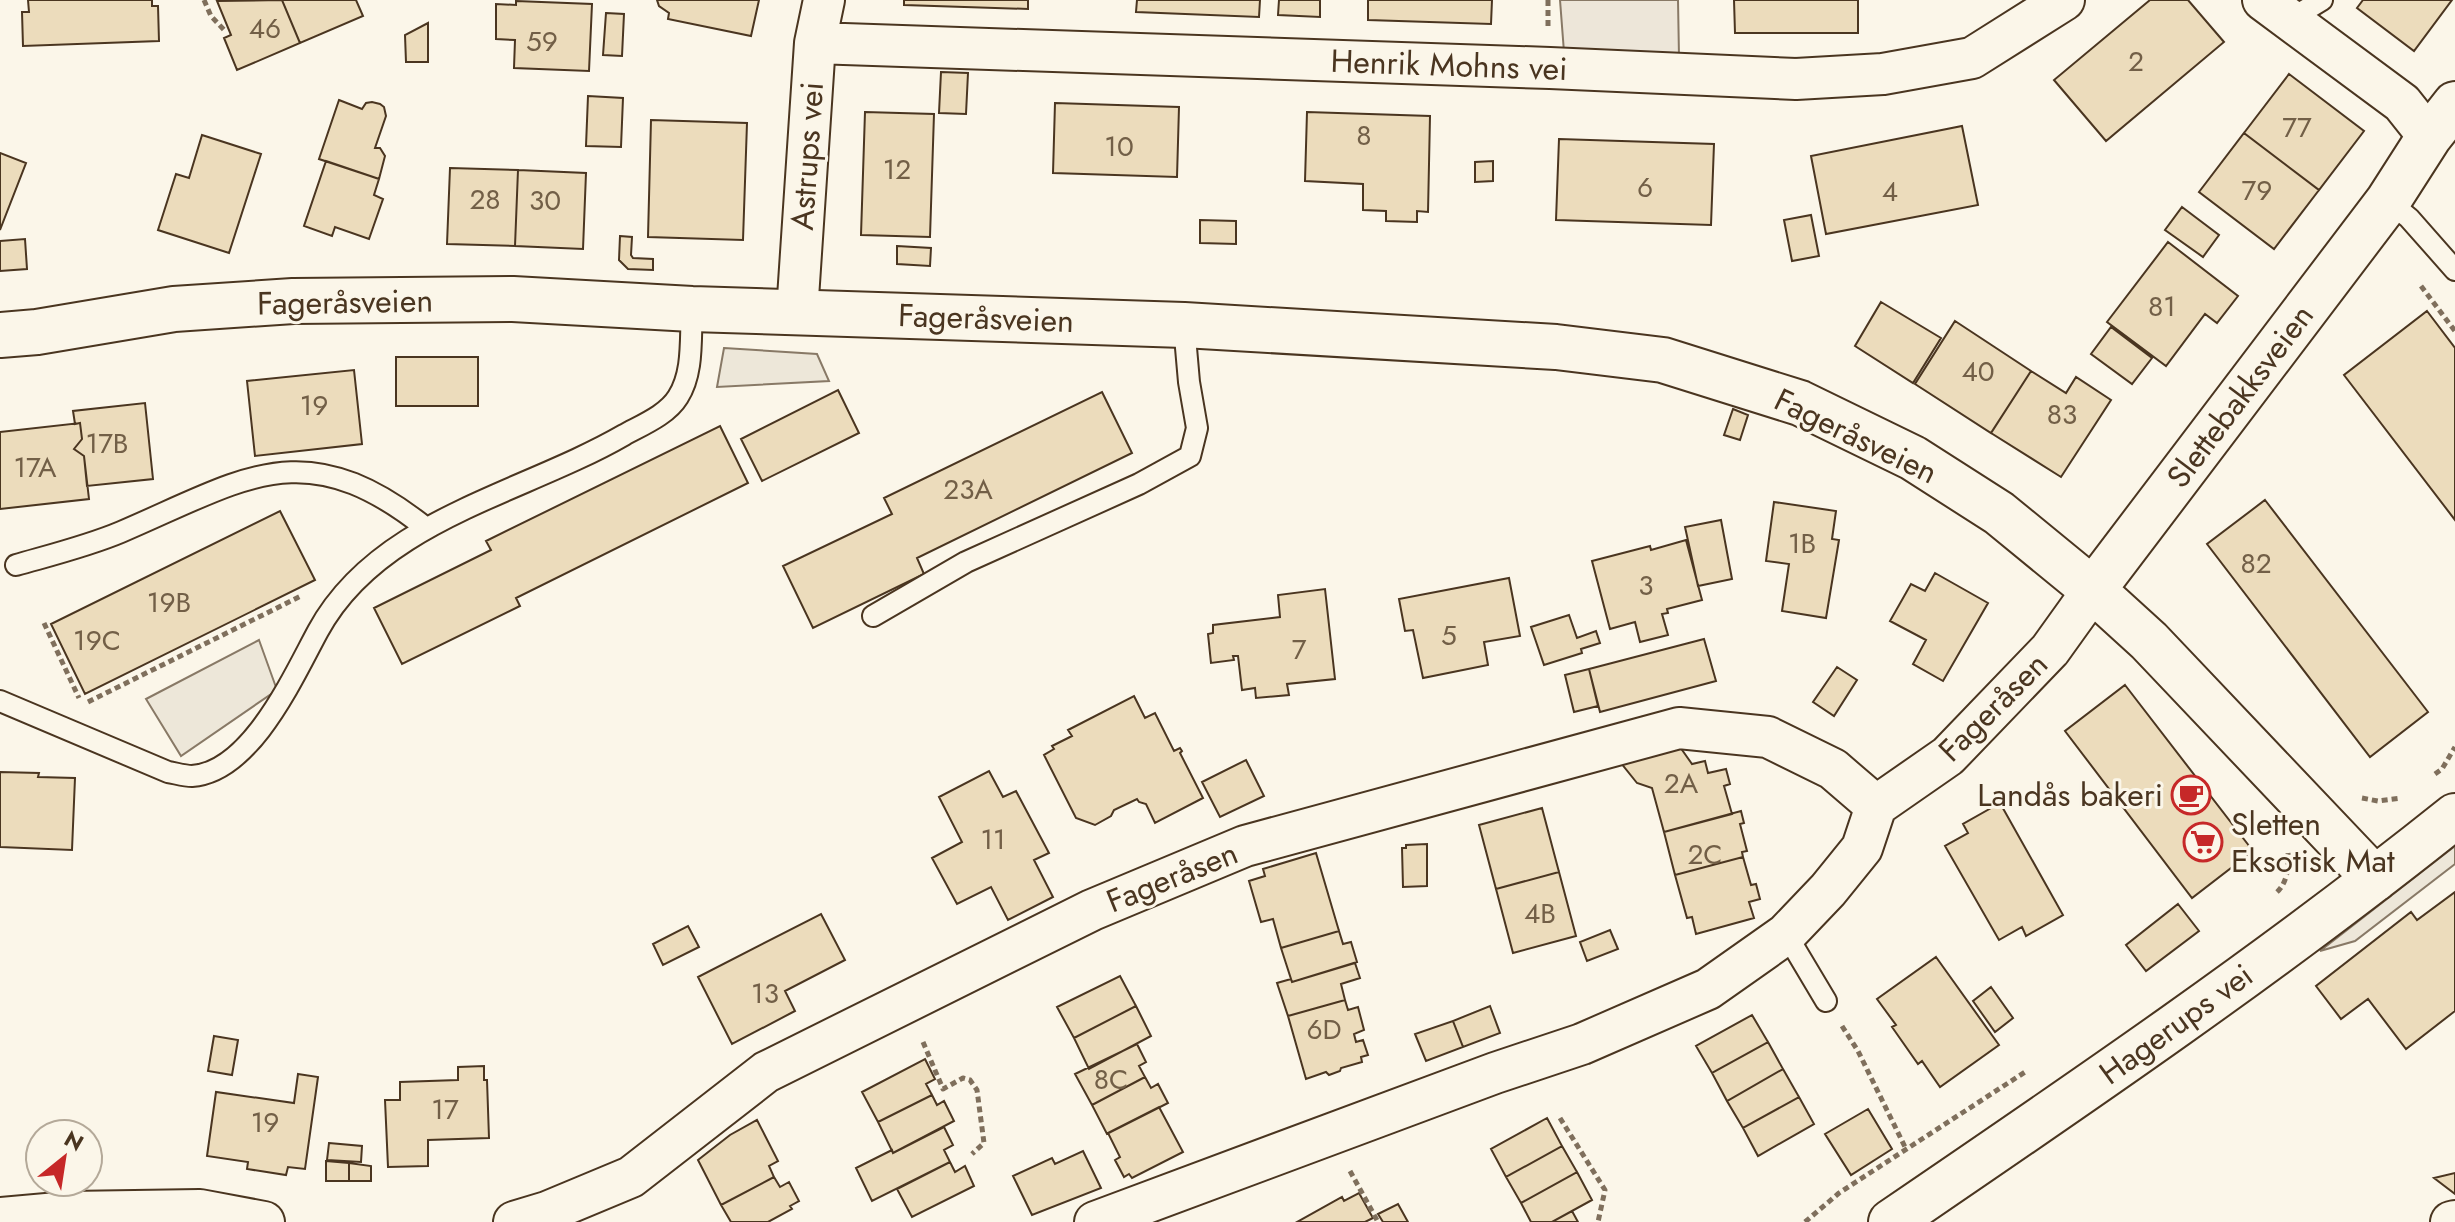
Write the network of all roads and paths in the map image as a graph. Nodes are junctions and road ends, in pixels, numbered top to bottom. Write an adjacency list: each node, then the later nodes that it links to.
1 (204, 0): 5 (path)
2 (824, 0): 6 (street, Astrups vei)
3 (2064, 0): 6 (street, Henrik Mohns vei)
4 (2291, 7): 7 (street)
5 (226, 32)
6 (815, 43): 11 (street, Astrups vei)
7 (2442, 120): 8 (street, Slettebakksveien)
8 (2388, 201): 9 (lane); 16 (street, Slettebakksveien)
9 (2455, 270)
10 (692, 309): 11 (street, Fageråsveien); 13 (street, Fageråsveien); 14 (lane)
11 (797, 313): 12 (street, Fageråsveien)
12 (1184, 325): 16 (street, Fageråsveien); 18 (lane)
13 (0, 335)
14 (426, 528): 15 (lane); 20 (lane)
15 (16, 565)
16 (2093, 590): 25 (street, Fageråsen); 28 (street, Fageråsveien)
17 (304, 595): 19 (path)
18 (873, 616)
19 (44, 623)
20 (0, 701)
21 (2455, 747): 22 (path)
22 (2431, 776)
23 (2409, 792): 24 (path)
24 (2362, 798)
25 (1876, 806): 30 (street); 40 (street, Fageråsen)
26 (2455, 816): 28 (street, Hagerups vei)
27 (2289, 866): 29 (path)
28 (2375, 879): 45 (street, Hagerups vei)
29 (2270, 898)
30 (1786, 934): 31 (lane); 41 (street)
31 (1826, 1001): 35 (path)
32 (922, 1039): 36 (path)
33 (2038, 1065): 35 (path)
34 (1560, 1118): 43 (path)
35 (1906, 1149): 44 (path)
36 (972, 1154)
37 (1353, 1177): 42 (path)
38 (0, 1218): 39 (street)
39 (264, 1222)
40 (514, 1222)
41 (1095, 1222)
42 (1378, 1222)
43 (1598, 1222)
44 (1805, 1222)
45 (1891, 1222)

